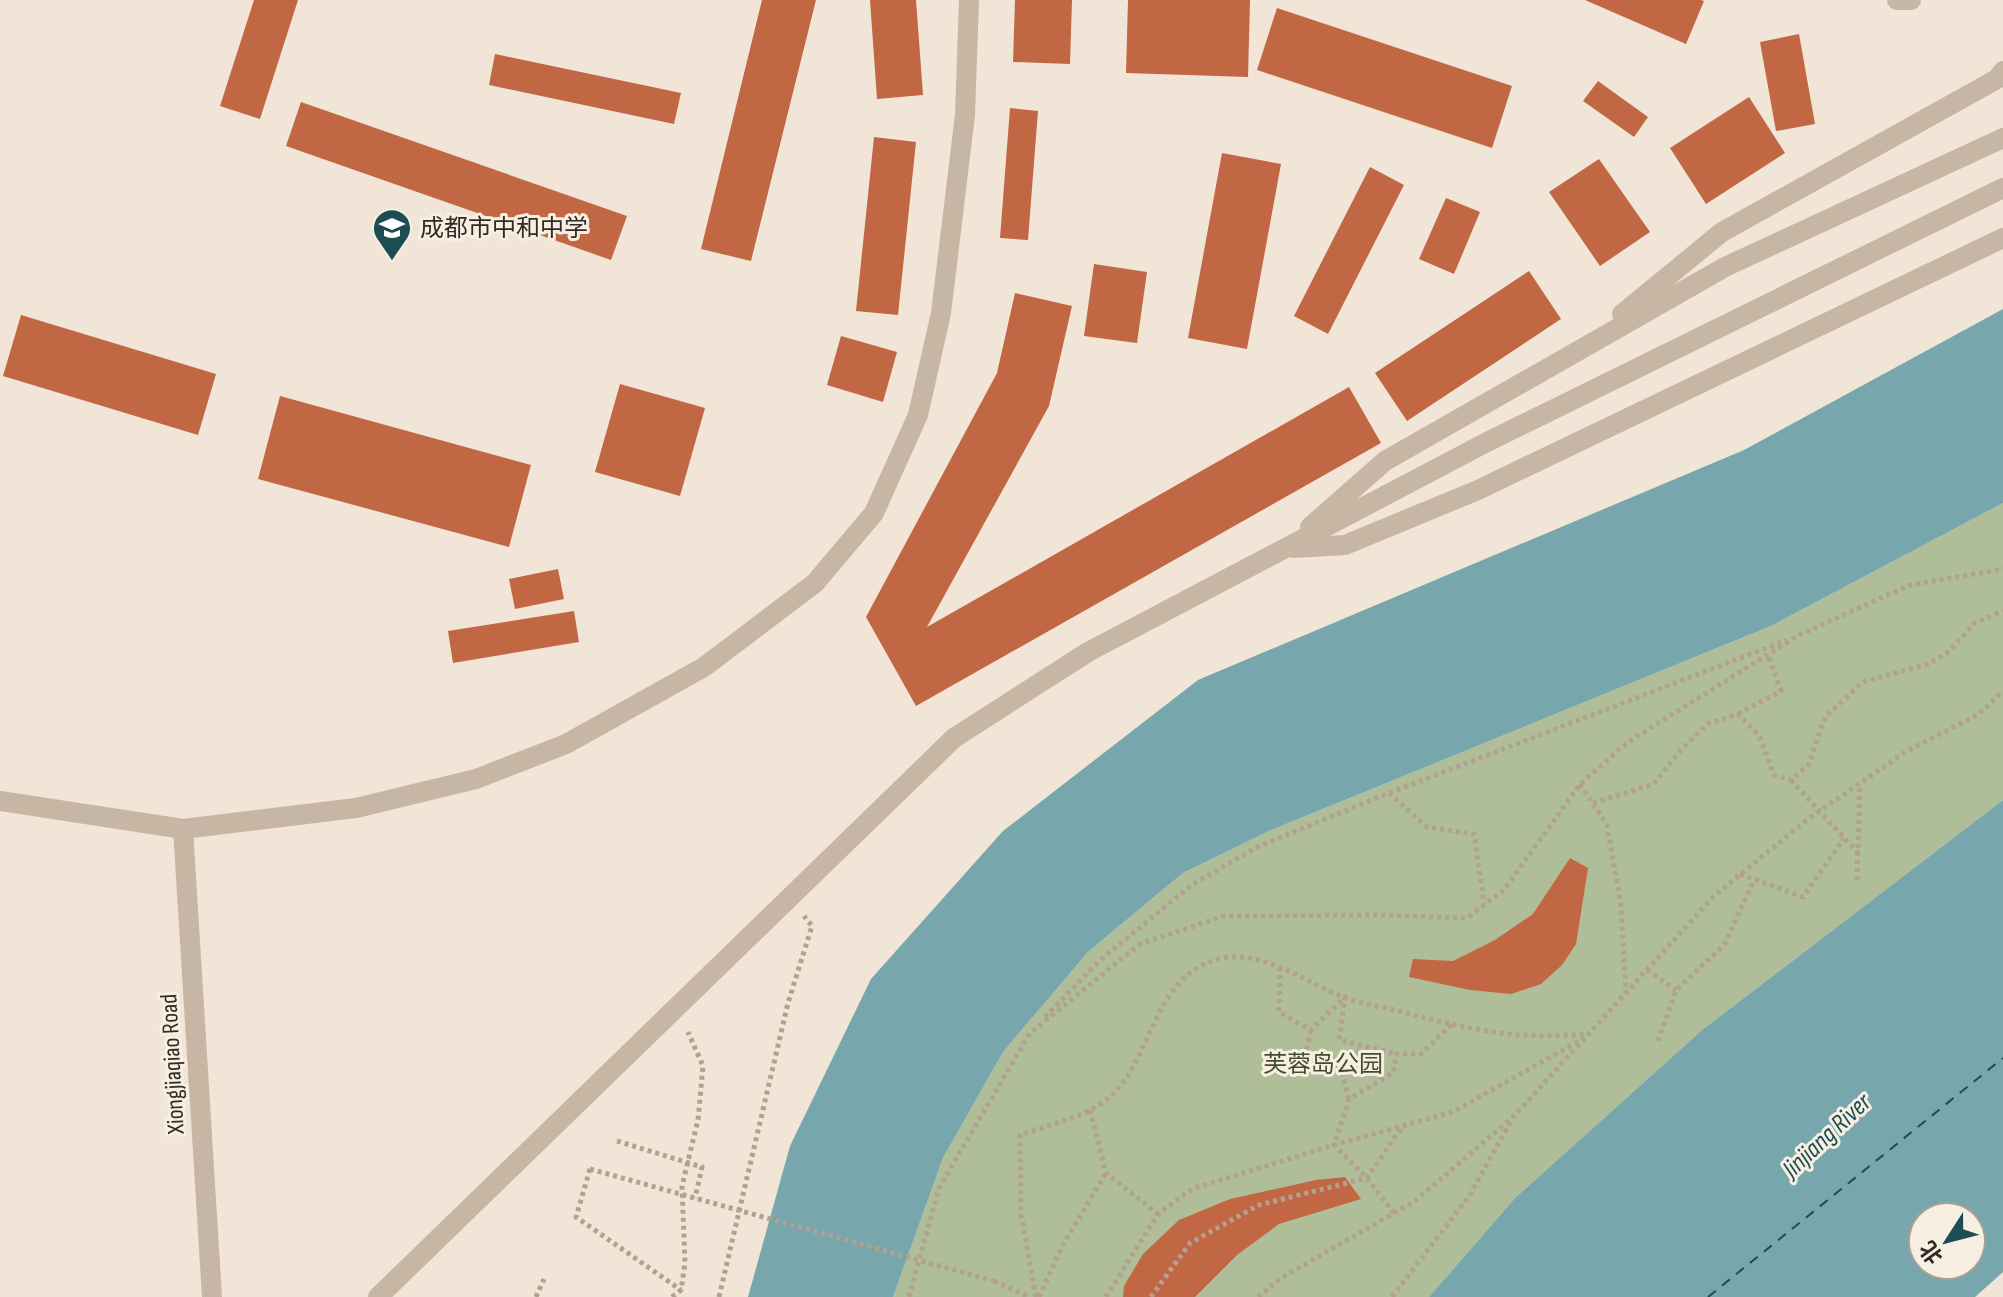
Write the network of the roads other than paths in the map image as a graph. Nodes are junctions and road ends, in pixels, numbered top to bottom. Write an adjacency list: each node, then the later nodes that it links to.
1 (969, 0): 11 (street)
2 (1897, 0): 3 (street)
3 (1911, 0)
4 (2003, 71): 8 (street)
5 (2001, 141): 8 (street)
6 (2003, 188): 9 (street)
7 (2003, 238): 9 (street)
8 (1579, 350): 9 (street)
9 (1286, 548): 13 (street)
10 (0, 801): 11 (street)
11 (183, 829): 12 (street, Xiongjiaqiao Road)
12 (212, 1297)
13 (378, 1297)

